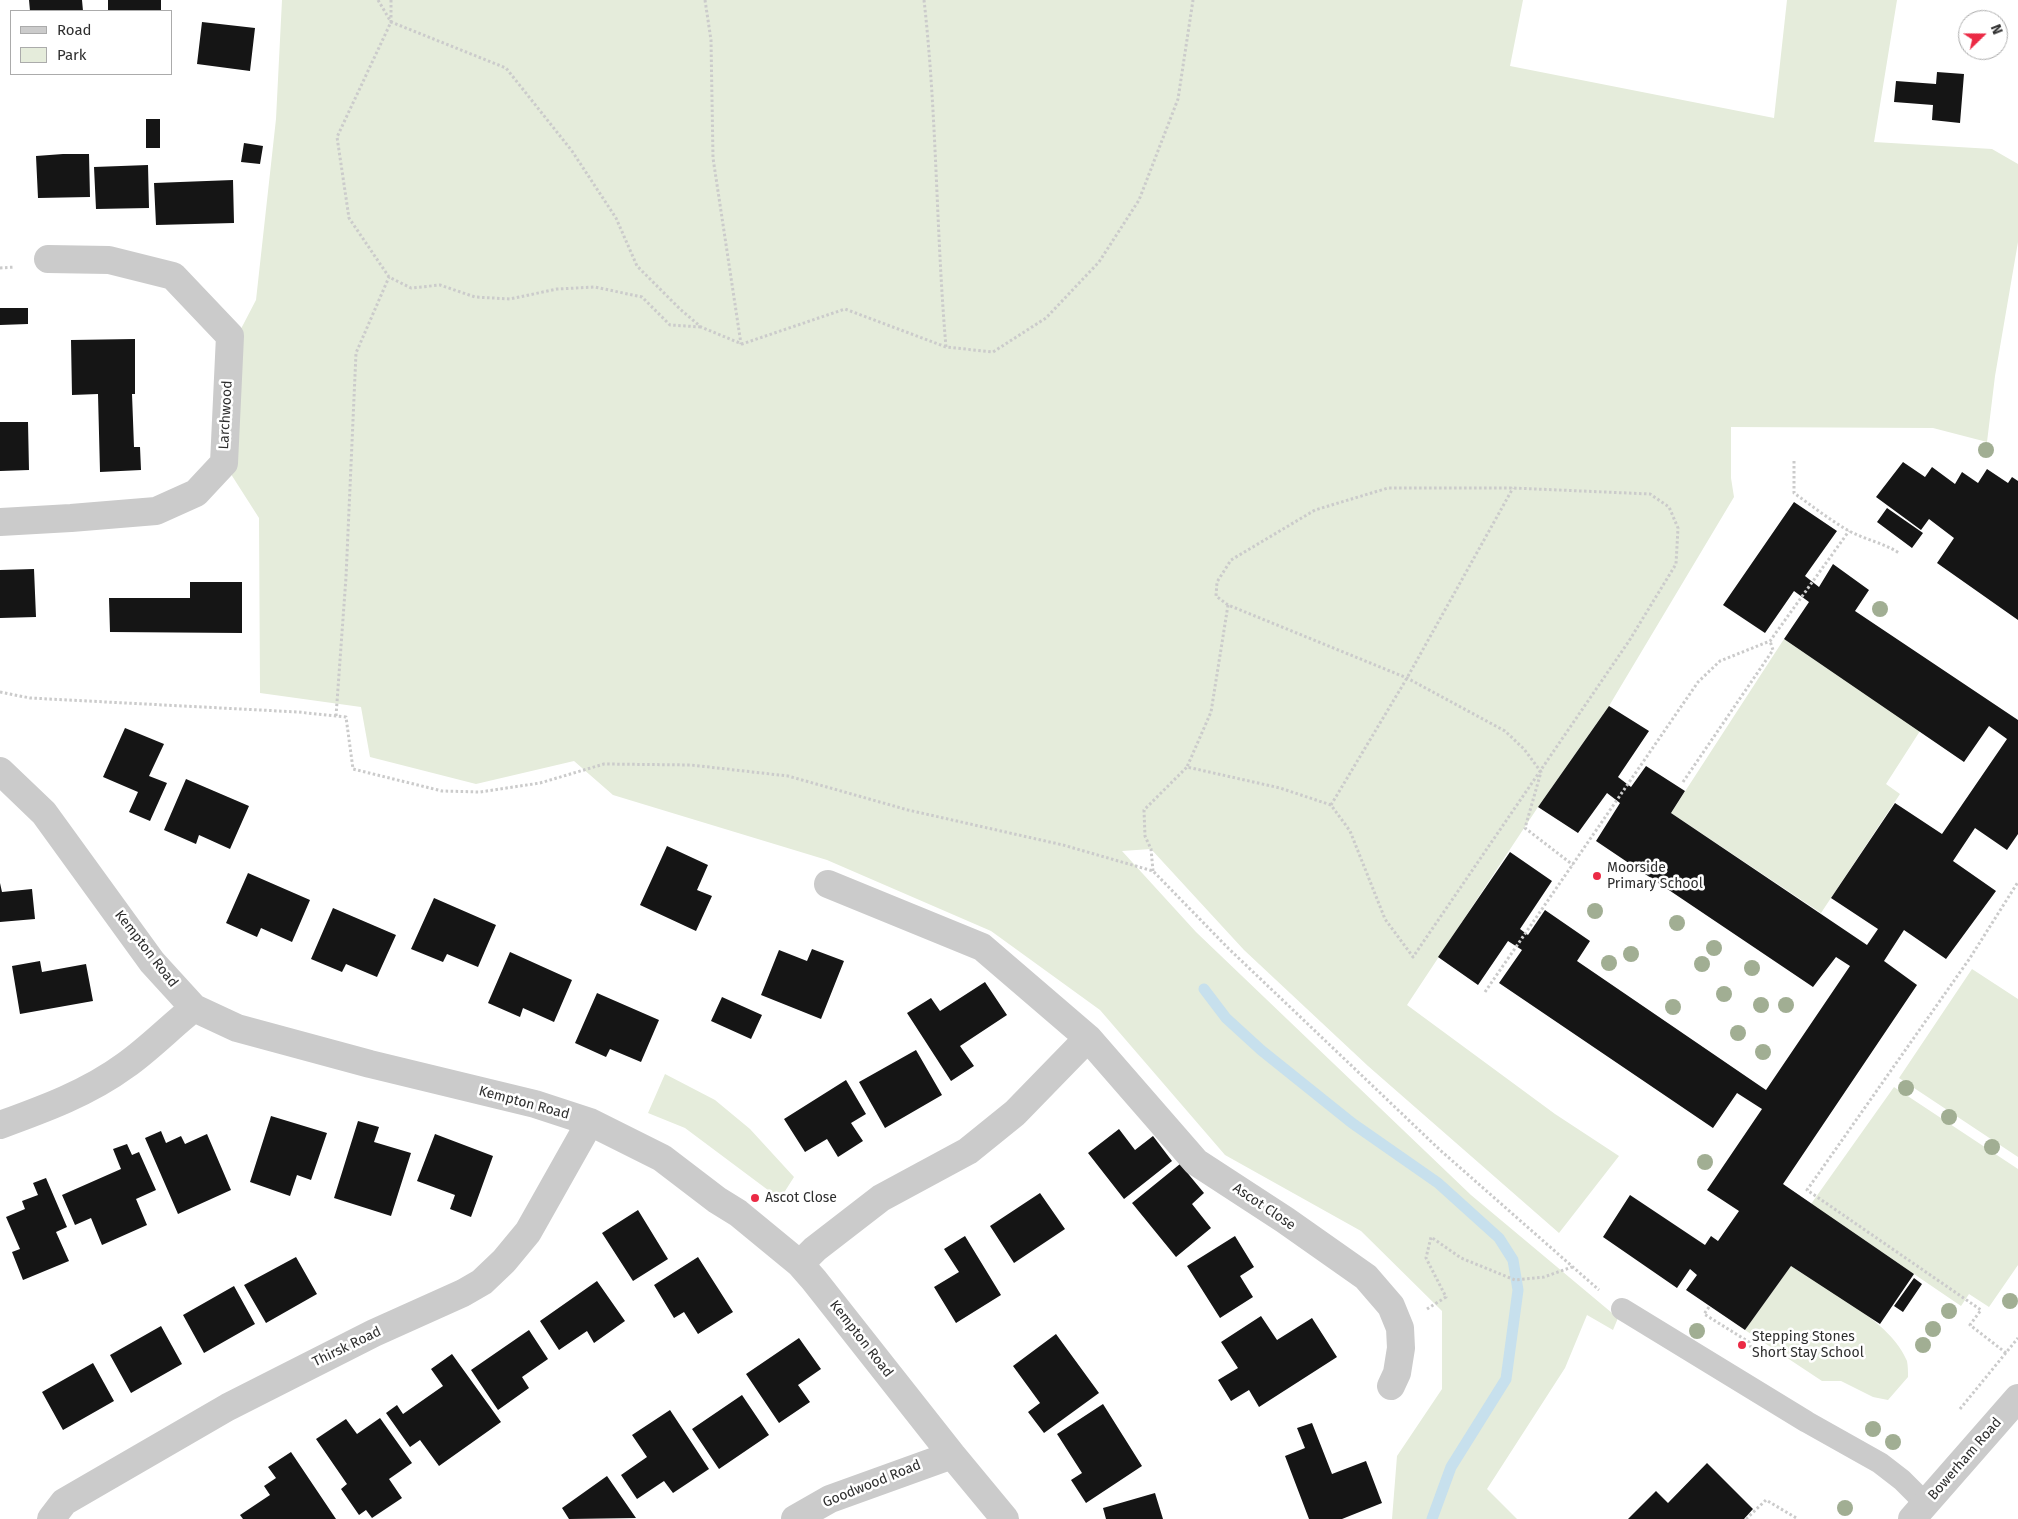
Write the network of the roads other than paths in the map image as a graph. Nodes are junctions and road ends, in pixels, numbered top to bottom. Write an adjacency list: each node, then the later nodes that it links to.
1 (48, 259): 2 (street, Larchwood)
2 (0, 522)
3 (0, 771): 5 (street, Kempton Road)
4 (828, 884): 6 (street, Ascot Close)
5 (194, 1008): 7 (street, Kempton Road); 8 (street)
6 (1088, 1038): 9 (street); 11 (street, Ascot Close)
7 (590, 1122): 9 (street, Kempton Road); 15 (street, Thirsk Road)
8 (0, 1125)
9 (800, 1264): 13 (street, Kempton Road)
10 (1622, 1309): 14 (lane)
11 (1390, 1386)
12 (2018, 1398): 14 (street, Bowerham Road)
13 (952, 1455): 16 (street, Goodwood Road); 17 (street, Kempton Road)
14 (1919, 1512)
15 (51, 1519)
16 (795, 1519)
17 (1005, 1519)

